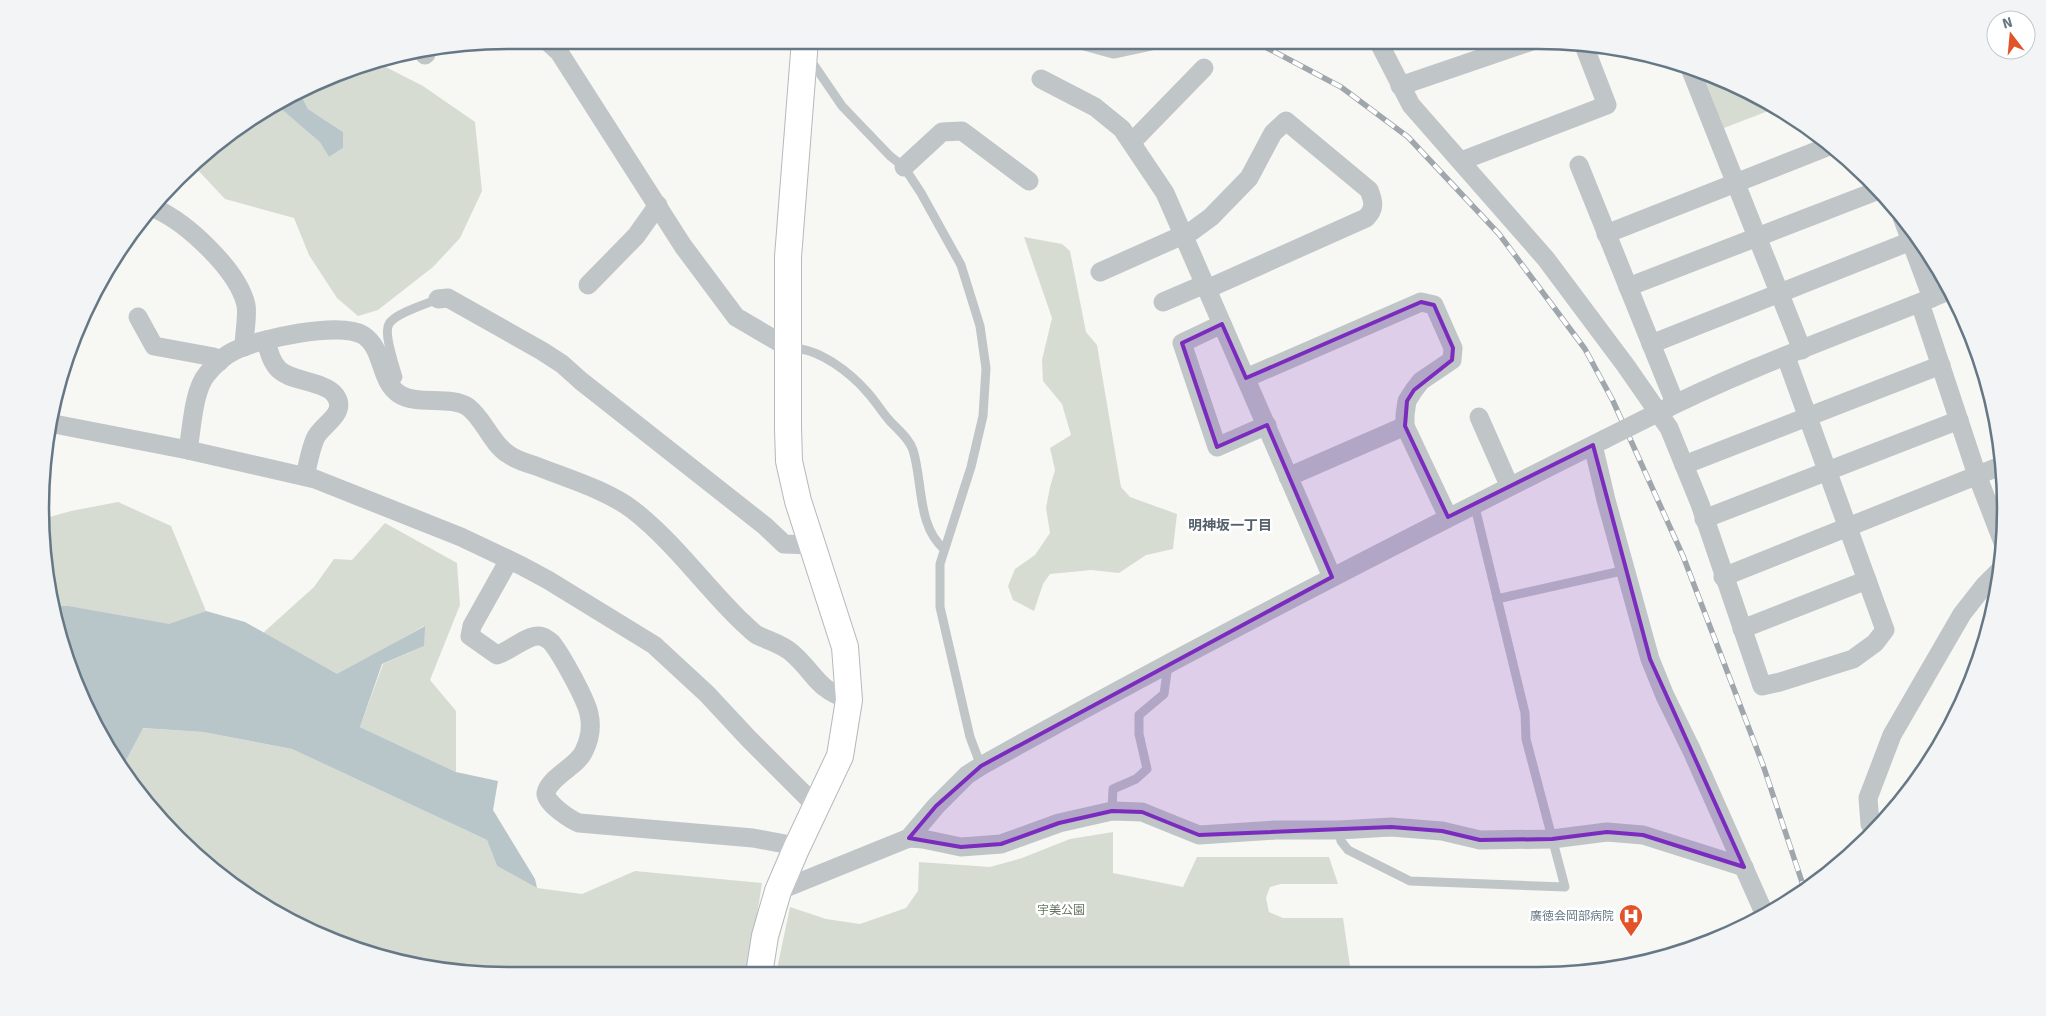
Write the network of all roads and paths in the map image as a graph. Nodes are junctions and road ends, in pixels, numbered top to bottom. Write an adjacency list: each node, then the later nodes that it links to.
1 (556, 49): 18 (street)
2 (805, 49): 14 (lane); 38 (street)
3 (1382, 49): 9 (street)
4 (1509, 49): 9 (street)
5 (1586, 52): 12 (street)
6 (1204, 68): 10 (street)
7 (1693, 76): 16 (street)
8 (1041, 79): 10 (street)
9 (1400, 86): 12 (street)
10 (1132, 142): 21 (street)
11 (1823, 148): 16 (street)
12 (1461, 161): 44 (street)
13 (1579, 165): 20 (street)
14 (904, 166): 15 (street); 66 (lane)
15 (1029, 181)
16 (1736, 184): 20 (street); 22 (street)
17 (1872, 193): 22 (street)
18 (658, 206): 25 (street); 38 (street)
19 (159, 210): 37 (street)
20 (1606, 234): 27 (street)
21 (1183, 235): 24 (street); 26 (street); 26 (street)
22 (1758, 238): 27 (street); 28 (street)
23 (1911, 241): 28 (street); 31 (street)
24 (1100, 272)
25 (588, 284)
26 (1206, 286): 32 (street); 34 (street)
27 (1628, 288): 36 (street)
28 (1779, 292): 36 (street); 39 (street)
29 (1944, 293): 31 (street)
30 (438, 300): 43 (lane); 65 (street)
31 (1926, 300): 39 (street); 41 (street)
32 (1164, 302)
33 (138, 318): 40 (street)
34 (1222, 324): 42 (street); 49 (street)
35 (266, 340): 37 (street); 43 (street); 57 (street)
36 (1651, 344): 44 (street)
37 (244, 347): 40 (street)
38 (789, 348): 65 (street); 66 (lane)
39 (1794, 353): 44 (street); 45 (street)
40 (219, 362): 52 (street)
41 (1941, 365): 45 (street); 47 (street)
42 (1246, 378): 49 (street); 50 (street)
43 (393, 387): 76 (street)
44 (1661, 410): 51 (street, bridge); 53 (street)
45 (1807, 416): 53 (street); 55 (street)
46 (1479, 417): 59 (street)
47 (1959, 420): 55 (street); 56 (street)
48 (57, 425): 52 (street)
49 (1266, 425): 58 (street)
50 (1405, 426): 58 (street); 61 (street)
51 (1599, 442): 59 (street); 68 (street)
52 (188, 450): 57 (street)
53 (1684, 465): 62 (street)
54 (1995, 468): 56 (street)
55 (1827, 470): 62 (street); 64 (street)
56 (1977, 475): 63 (street); 64 (street)
57 (305, 476): 67 (street)
58 (1288, 476): 69 (street)
59 (1509, 485): 60 (street)
60 (1474, 503): 61 (street); 73 (lane)
61 (1448, 517): 69 (street)
62 (1704, 519): 70 (street)
63 (1996, 525)
64 (1848, 527): 70 (street); 72 (street)
65 (812, 545): 76 (street)
66 (944, 550): 77 (lane)
67 (509, 560): 78 (street); 84 (street)
68 (1626, 570): 73 (lane); 85 (street)
69 (1332, 577): 75 (street)
70 (1724, 577): 74 (street)
71 (1991, 579): 80 (street)
72 (1867, 580): 74 (street); 74 (street)
73 (1497, 599): 83 (lane)
74 (1742, 629)
75 (1169, 662): 77 (street); 79 (lane)
76 (849, 700): 78 (street)
77 (981, 766): 82 (street)
78 (817, 807): 84 (street)
79 (1112, 811): 81 (street); 82 (street)
80 (1870, 825)
81 (1339, 830): 83 (street); 83 (lane)
82 (909, 838): 86 (street)
83 (1552, 839): 85 (street)
84 (796, 849): 86 (street)
85 (1744, 867): 87 (street)
86 (778, 891): 88 (street)
87 (1762, 909)
88 (760, 967)

